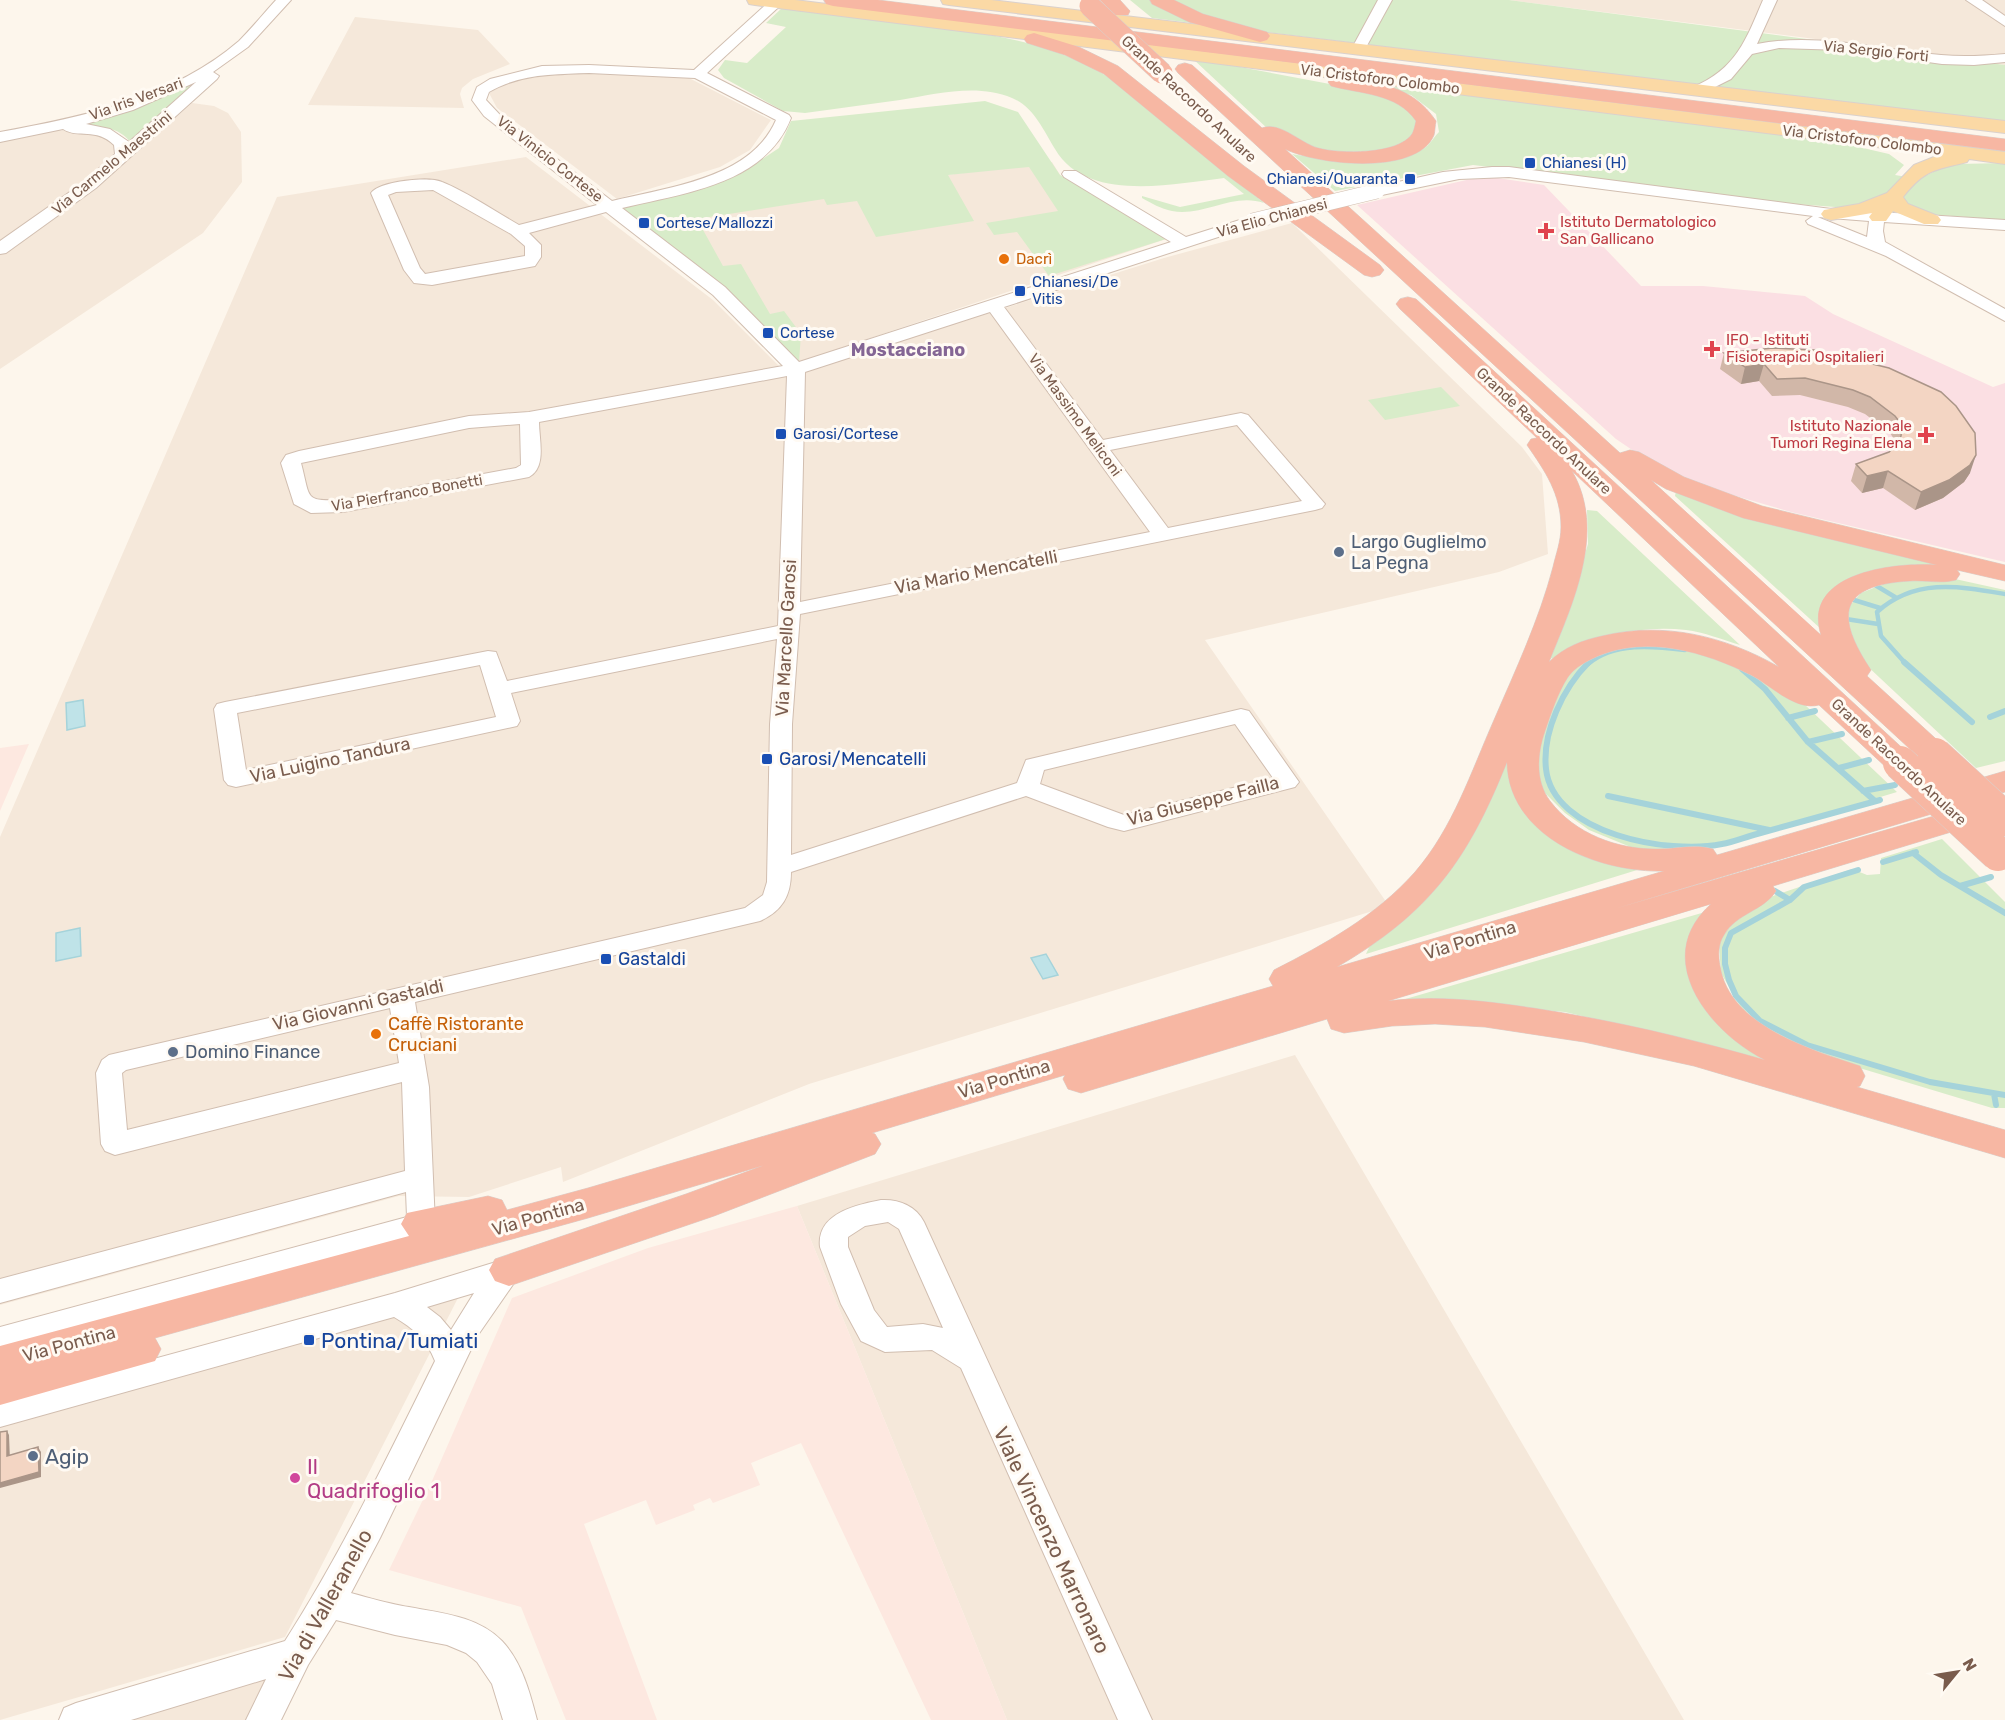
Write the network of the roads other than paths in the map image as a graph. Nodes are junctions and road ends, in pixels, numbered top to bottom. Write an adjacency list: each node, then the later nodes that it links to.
1 (755, 0): 11 (main road, Via Cristoforo Colombo)
2 (833, 0): 36 (highway, Via Cristoforo Colombo)
3 (880, 0): 28 (highway, Via Cristoforo Colombo)
4 (949, 0): 16 (main road, Via Cristoforo Colombo)
5 (1045, 0): 16 (main road)
6 (1159, 0): 18 (highway)
7 (1385, 0): 20 (street)
8 (1770, 0): 14 (street)
9 (1973, 0): 15 (street)
10 (282, 1): 27 (street, Via Carmelo Maestrini)
11 (776, 3): 17 (main road, Via Cristoforo Colombo); 26 (street)
12 (1087, 3): 24 (highway, Grande Raccordo Anulare, bridge)
13 (1115, 6): 24 (highway, Grande Raccordo Anulare)
14 (1761, 22): 19 (street); 21 (street)
15 (2005, 22)
16 (1171, 28): 18 (main road, Via Cristoforo Colombo)
17 (1003, 31): 24 (main road, Via Cristoforo Colombo); 51 (highway)
18 (1268, 38): 20 (main road, Via Cristoforo Colombo)
19 (1804, 43): 21 (street, Via Sergio Forti); 22 (street, Via Sergio Forti)
20 (1359, 48): 23 (main road, Via Cristoforo Colombo)
21 (1748, 50): 25 (street)
22 (2005, 58)
23 (1464, 61): 28 (highway); 29 (main road, Via Cristoforo Colombo)
24 (1181, 66): 30 (highway, Grande Raccordo Anulare); 30 (highway); 34 (main road, Via Cristoforo Colombo); 51 (highway, Grande Raccordo Anulare)
25 (1734, 69): 29 (street); 31 (street)
26 (698, 74): 41 (street); 41 (street, Via Vinicio Cortese)
27 (203, 77): 33 (street, Via Iris Versari); 37 (street, Via Carmelo Maestrini)
28 (1613, 90): 36 (highway, Via Cristoforo Colombo)
29 (1698, 90): 31 (main road, Via Cristoforo Colombo)
30 (1211, 92): 56 (highway, Grande Raccordo Anulare)
31 (1763, 98): 32 (main road, Via Cristoforo Colombo)
32 (2005, 127)
33 (46, 129): 35 (street, Via Iris Versari); 37 (street)
34 (1818, 134): 36 (main road, Via Cristoforo Colombo); 39 (main road)
35 (0, 137)
36 (2004, 150): 39 (main road)
37 (123, 157): 49 (street, Via Carmelo Maestrini)
38 (1070, 174): 48 (street)
39 (1909, 176): 40 (main road)
40 (1893, 197): 43 (main road); 44 (main road); 45 (main road)
41 (610, 206): 47 (street); 55 (street, Via Vinicio Cortese)
42 (1763, 206): 43 (street); 48 (street, Via Elio Chianesi, bridge); 50 (street)
43 (1831, 214): 44 (street)
44 (1879, 218): 45 (street); 50 (street)
45 (1931, 220): 46 (street); 50 (street)
46 (2000, 226)
47 (517, 231): 47 (street)
48 (1185, 243): 52 (street, Via Elio Chianesi)
49 (0, 249)
50 (1892, 253): 53 (street)
51 (1372, 270): 54 (highway, Grande Raccordo Anulare)
52 (993, 304): 55 (street, Via Elio Chianesi); 58 (street, Via Massimo Meliconi)
53 (2005, 316)
54 (1476, 367): 64 (highway, Grande Raccordo Anulare); 75 (highway)
55 (796, 369): 57 (street, Via Pierfranco Bonetti); 62 (street, Via Marcello Garosi)
56 (1565, 417): 60 (highway); 64 (highway, Grande Raccordo Anulare)
57 (529, 418): 57 (street, Via Pierfranco Bonetti)
58 (1098, 447): 59 (street, Via Massimo Meliconi); 59 (street, Via Mario Mencatelli)
59 (1159, 530): 62 (street, Via Mario Mencatelli)
60 (2005, 573)
61 (2005, 585): 64 (highway)
62 (789, 620): 63 (street); 72 (street, Via Marcello Garosi)
63 (498, 689): 63 (street, Via Luigino Tandura)
64 (1896, 746): 68 (highway, Grande Raccordo Anulare, bridge); 69 (highway); 70 (highway, Grande Raccordo Anulare, bridge)
65 (2005, 781): 69 (highway, Via Pontina)
66 (1027, 788): 66 (street, Via Giuseppe Failla); 72 (street)
67 (2005, 806): 71 (highway, Via Pontina)
68 (2005, 819)
69 (1778, 848): 75 (highway, Via Pontina)
70 (2001, 858)
71 (1811, 864): 75 (highway, Via Pontina); 77 (highway)
72 (779, 867): 73 (street, Via Marcello Garosi)
73 (769, 905): 74 (street, Via Giovanni Gastaldi)
74 (401, 995): 76 (street); 76 (street, Via Giovanni Gastaldi)
75 (1222, 1026): 78 (highway, Via Pontina); 79 (highway)
76 (414, 1069): 80 (street)
77 (2005, 1119)
78 (854, 1135): 81 (highway); 82 (highway); 88 (highway, Via Pontina); 89 (highway, Via Pontina)
79 (2005, 1144)
80 (419, 1178): 81 (street); 83 (street)
81 (421, 1224): 85 (street, Via Pontina)
82 (509, 1270): 84 (street); 87 (street, Via di Valleranello)
83 (0, 1291)
84 (395, 1305): 87 (street); 90 (street)
85 (0, 1339)
86 (970, 1359): 86 (street, Viale Vincenzo Marronaro); 96 (street, Viale Vincenzo Marronaro)
87 (450, 1360): 91 (street, Via di Valleranello)
88 (0, 1363)
89 (0, 1387)
90 (0, 1414)
91 (328, 1603): 92 (street, Via di Valleranello); 95 (street)
92 (296, 1654): 93 (street); 94 (street, Via di Valleranello)
93 (76, 1720)
94 (263, 1720)
95 (520, 1720)
96 (1135, 1720)

